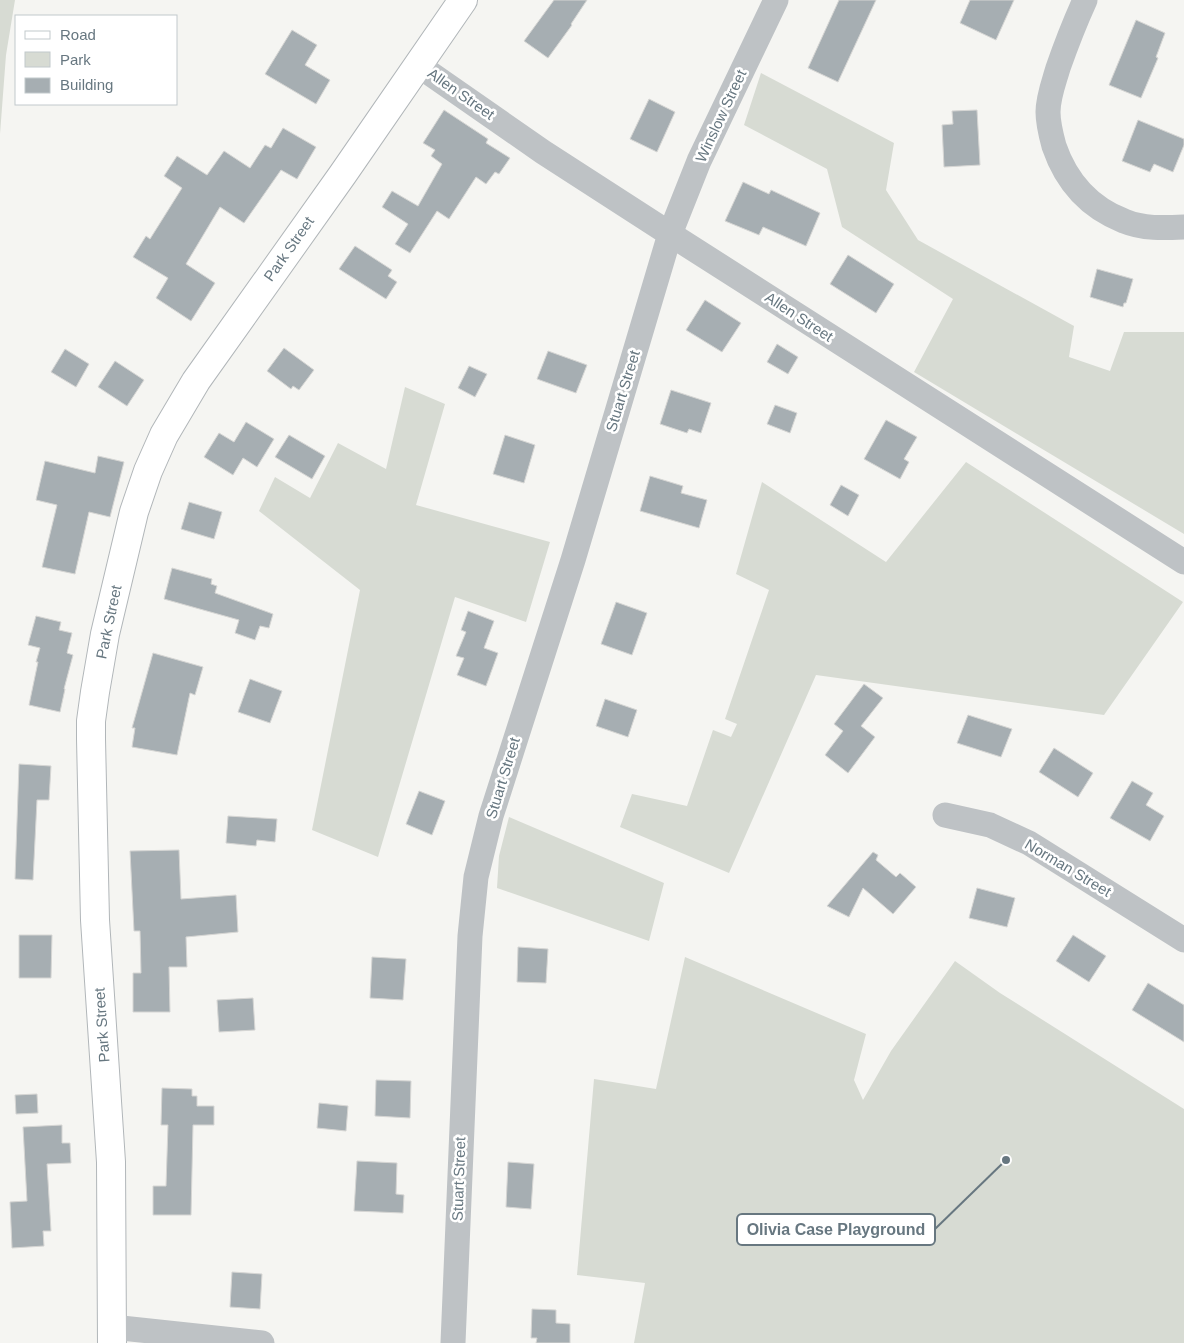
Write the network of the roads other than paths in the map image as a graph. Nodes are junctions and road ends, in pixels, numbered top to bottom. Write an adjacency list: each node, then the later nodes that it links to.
1 (463, 0): 4 (street, Park Street)
2 (776, 0): 6 (street, Winslow Street)
3 (1084, 0): 5 (street)
4 (418, 65): 6 (street, Allen Street); 10 (street, Park Street)
5 (1184, 227)
6 (670, 234): 7 (street, Allen Street); 12 (street, Stuart Street)
7 (1184, 562)
8 (945, 815): 9 (street, Norman Street)
9 (1184, 940)
10 (112, 1335): 11 (street)
11 (262, 1343)
12 (453, 1343)

